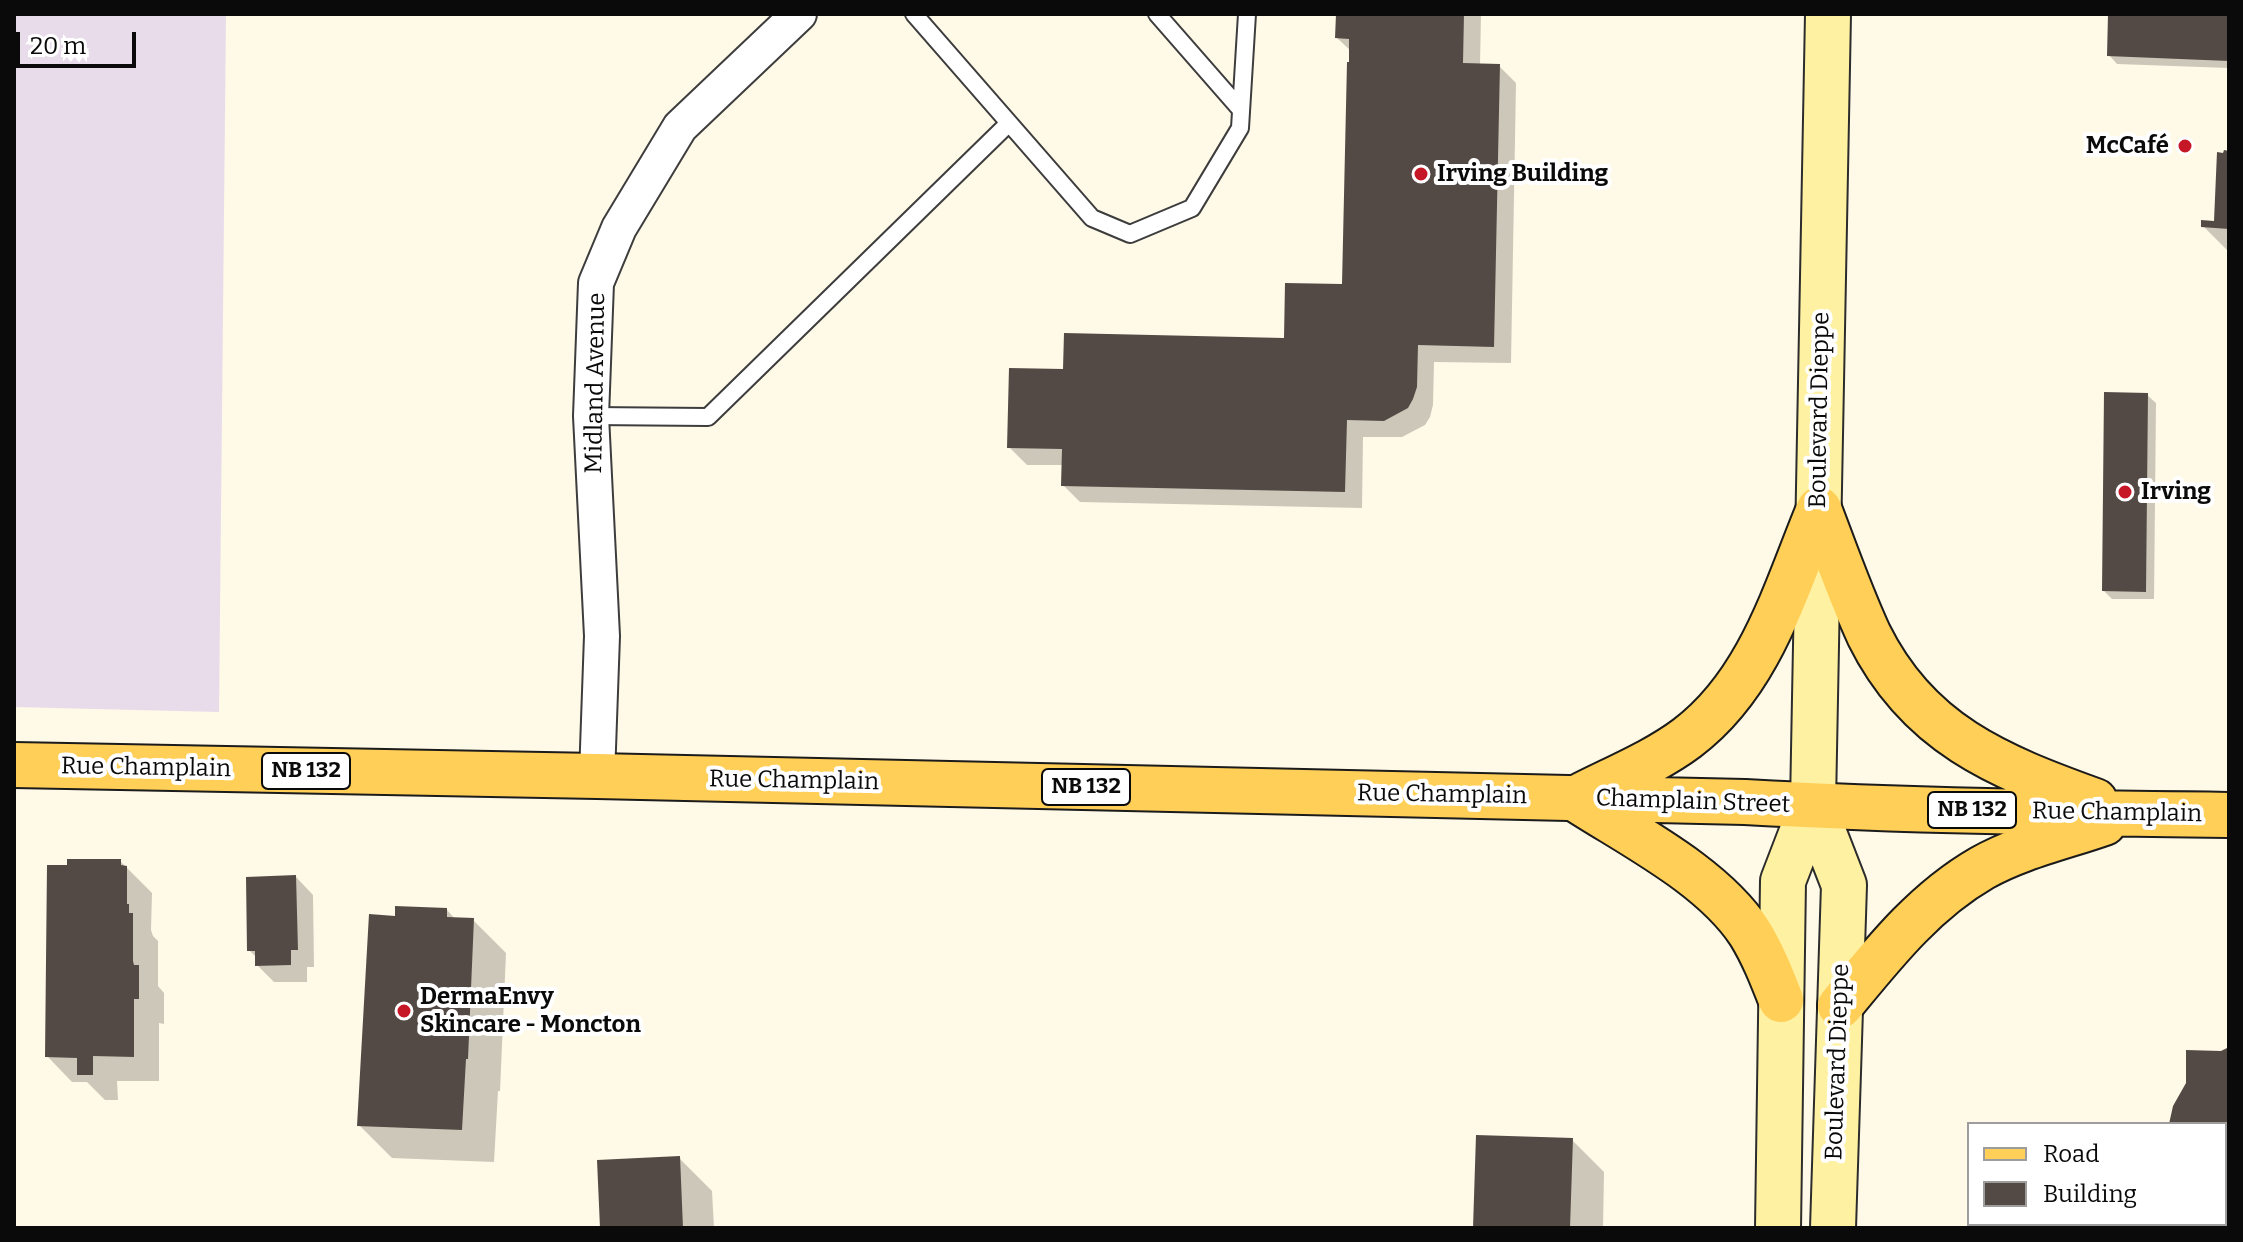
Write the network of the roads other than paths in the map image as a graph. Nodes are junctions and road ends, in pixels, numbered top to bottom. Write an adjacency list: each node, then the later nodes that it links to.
1 (799, 14): 8 (street, Midland Avenue)
2 (914, 14): 7 (lane)
3 (1157, 14): 6 (lane)
4 (1247, 14): 6 (lane)
5 (1828, 14): 9 (main road, Boulevard Dieppe)
6 (1241, 110): 7 (lane)
7 (1009, 123): 8 (lane)
8 (591, 416): 11 (street, Midland Avenue)
9 (1819, 509): 12 (main road); 13 (main road, Boulevard Dieppe); 14 (main road)
10 (14, 765): 11 (main road, Rue Champlain / NB 132)
11 (597, 776): 12 (main road, Rue Champlain / NB 132)
12 (1574, 798): 13 (main road, Champlain Street / NB 132); 16 (main road)
13 (1813, 805): 14 (main road, Rue Champlain / NB 132); 16 (main road, Boulevard Dieppe); 17 (main road, Boulevard Dieppe)
14 (2131, 814): 15 (main road, Rue Champlain / NB 132); 17 (main road)
15 (2229, 815)
16 (1781, 1000): 18 (main road, Boulevard Dieppe)
17 (1840, 1006): 19 (main road, Boulevard Dieppe)
18 (1778, 1228)
19 (1833, 1228)

